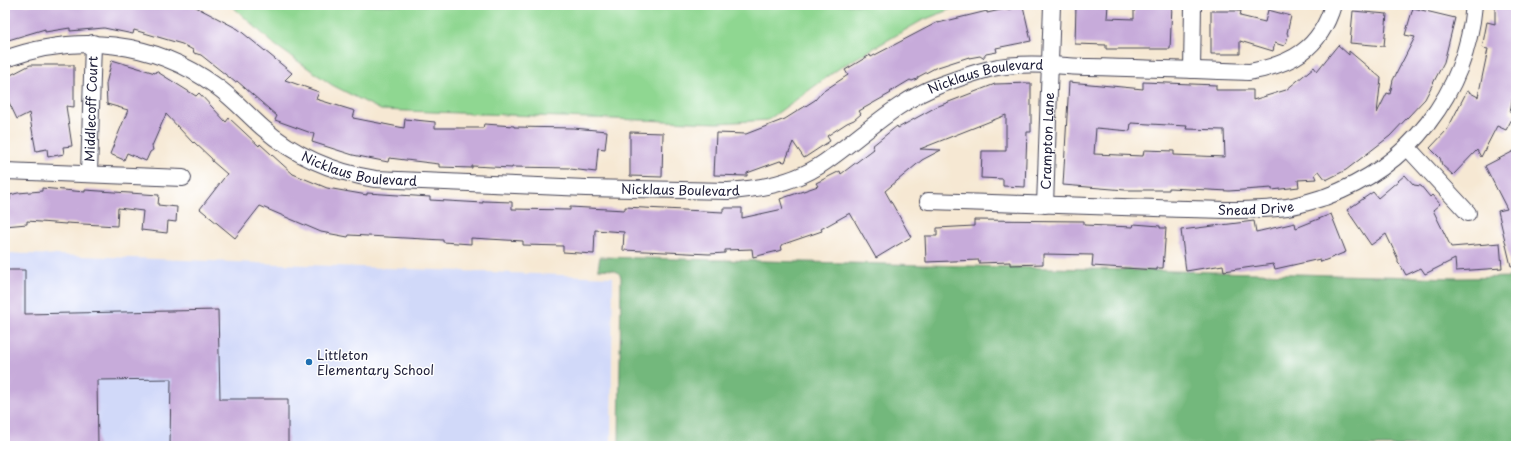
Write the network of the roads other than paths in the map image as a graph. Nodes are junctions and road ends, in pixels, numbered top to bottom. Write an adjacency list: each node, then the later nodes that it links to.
1 (1052, 5): 7 (street, Crampton Lane)
2 (1193, 5): 8 (street)
3 (1333, 5): 8 (street, Nicklaus Boulevard)
4 (1474, 5): 9 (street, Snead Drive)
5 (93, 43): 6 (street, Nicklaus Boulevard); 7 (street, Nicklaus Boulevard); 11 (street, Middlecoff Court)
6 (5, 59)
7 (1050, 66): 8 (street, Nicklaus Boulevard); 14 (street, Crampton Lane)
8 (1192, 70)
9 (1407, 147): 14 (street, Snead Drive); 15 (street)
10 (5, 171): 11 (street, Middlecoff Court)
11 (89, 174): 12 (street, Middlecoff Court)
12 (183, 178)
13 (928, 201): 14 (street, Snead Drive)
14 (1045, 205)
15 (1468, 213)

